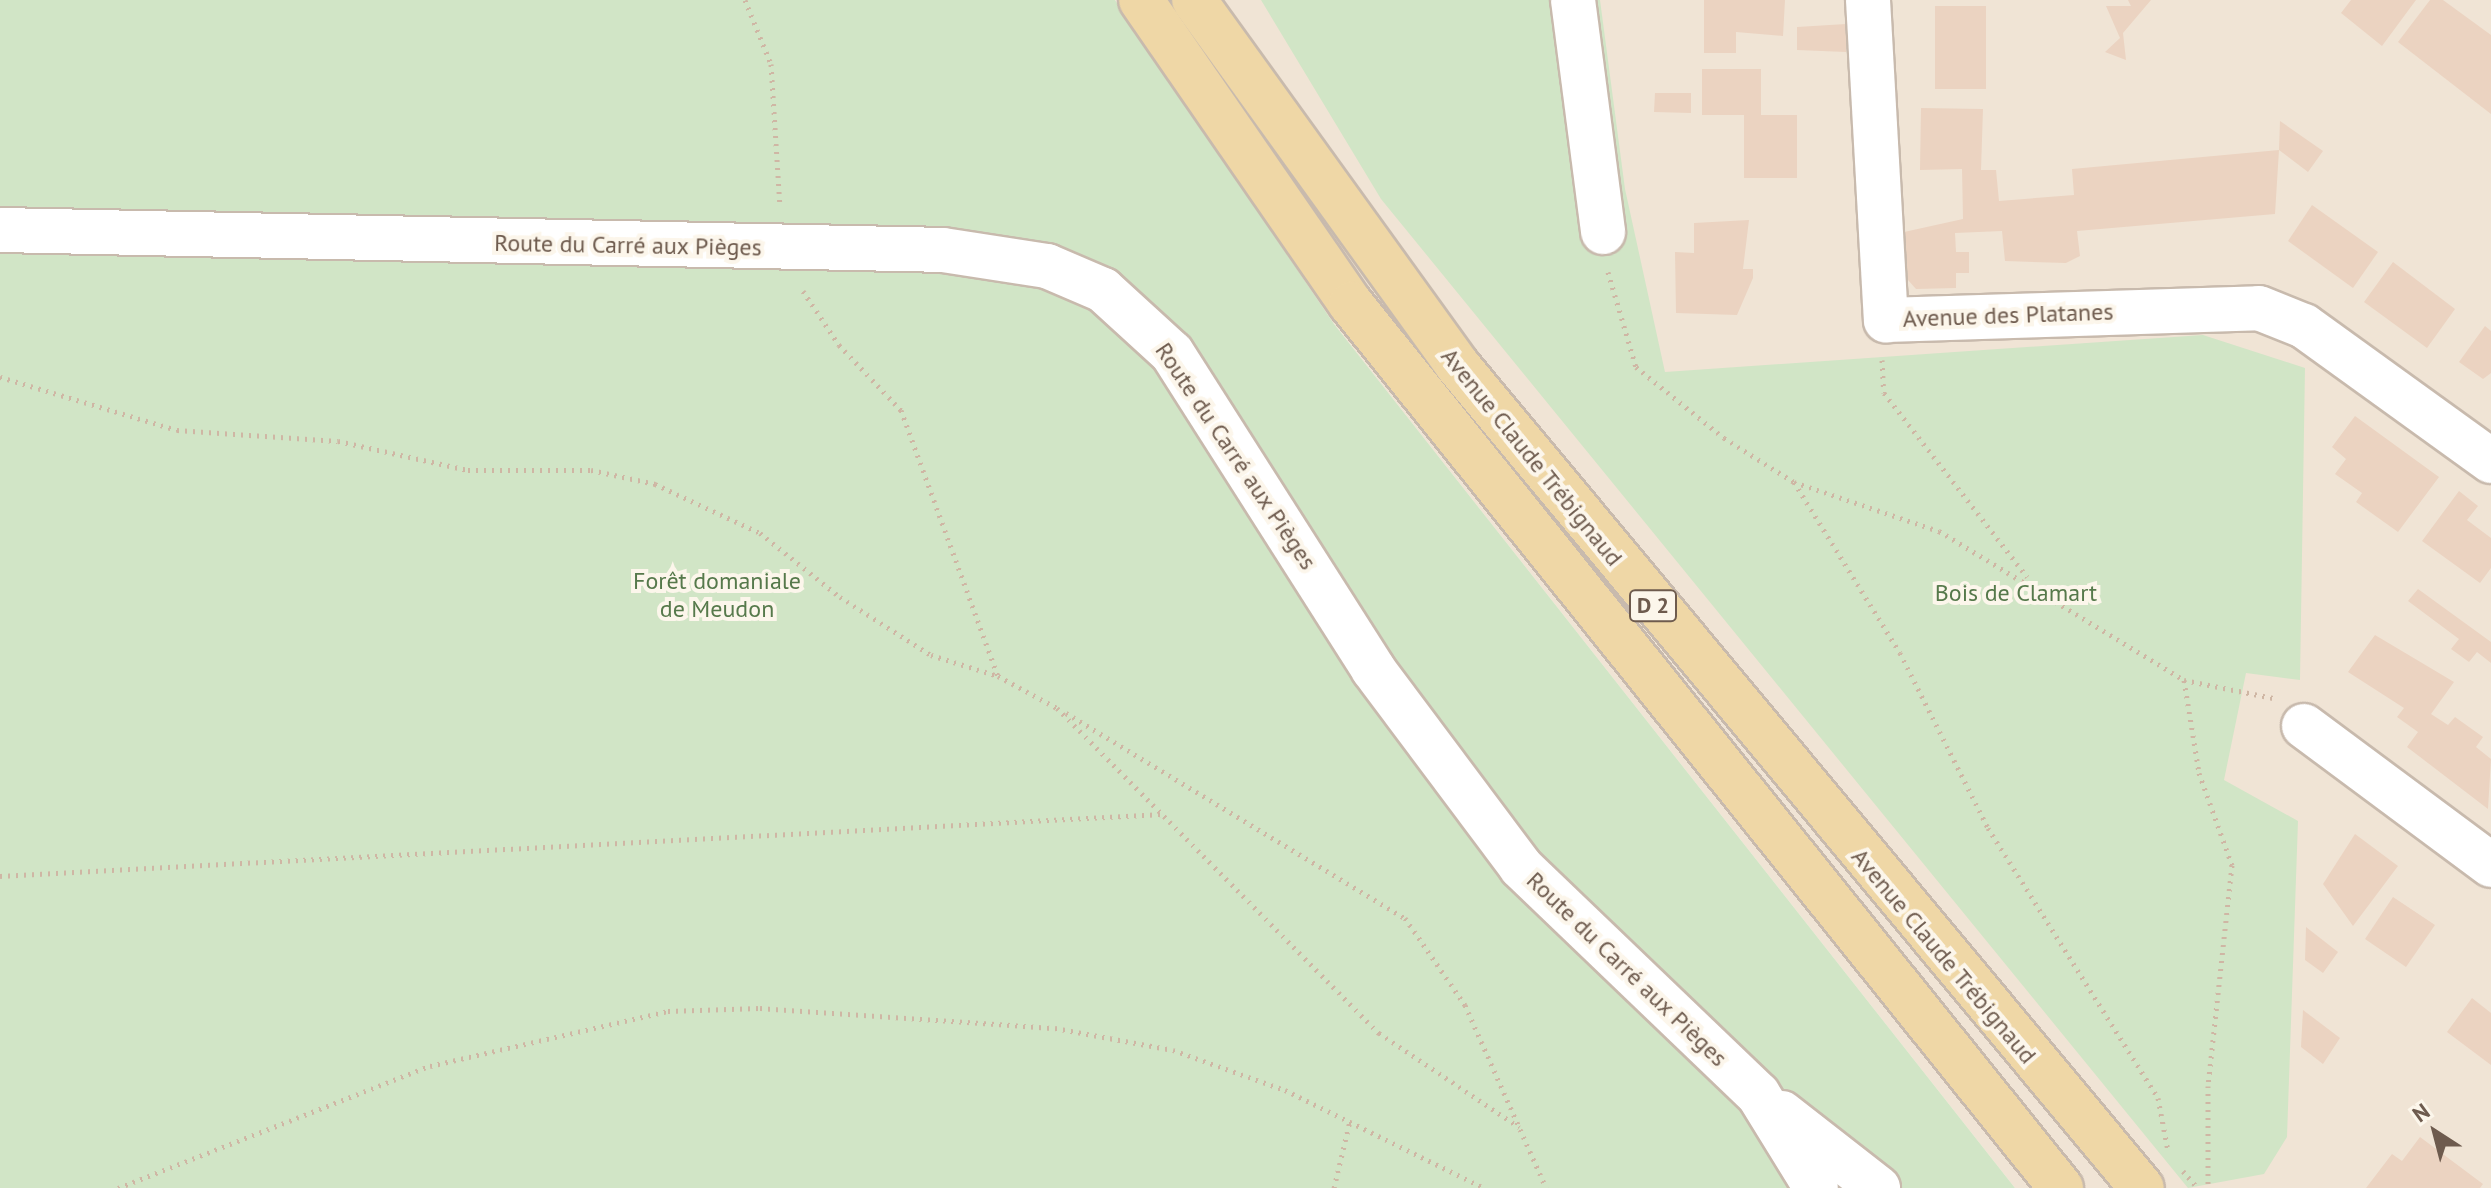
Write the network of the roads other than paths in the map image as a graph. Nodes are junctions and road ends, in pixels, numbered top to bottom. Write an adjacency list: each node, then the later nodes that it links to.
1 (1141, 0): 13 (main road, Avenue Claude Trébignaud / D 2)
2 (1194, 0): 14 (main road, Avenue Claude Trébignaud / D 2)
3 (1573, 0): 6 (street)
4 (1868, 0): 7 (street, Avenue des Platanes)
5 (0, 230): 10 (street, Route du Carré aux Pièges)
6 (1603, 232)
7 (2491, 461)
8 (2304, 726): 9 (street)
9 (2491, 865)
10 (1758, 1094): 11 (street, Route du Carré aux Pièges); 12 (street)
11 (1816, 1188)
12 (1878, 1188)
13 (2061, 1188)
14 (2142, 1188)

